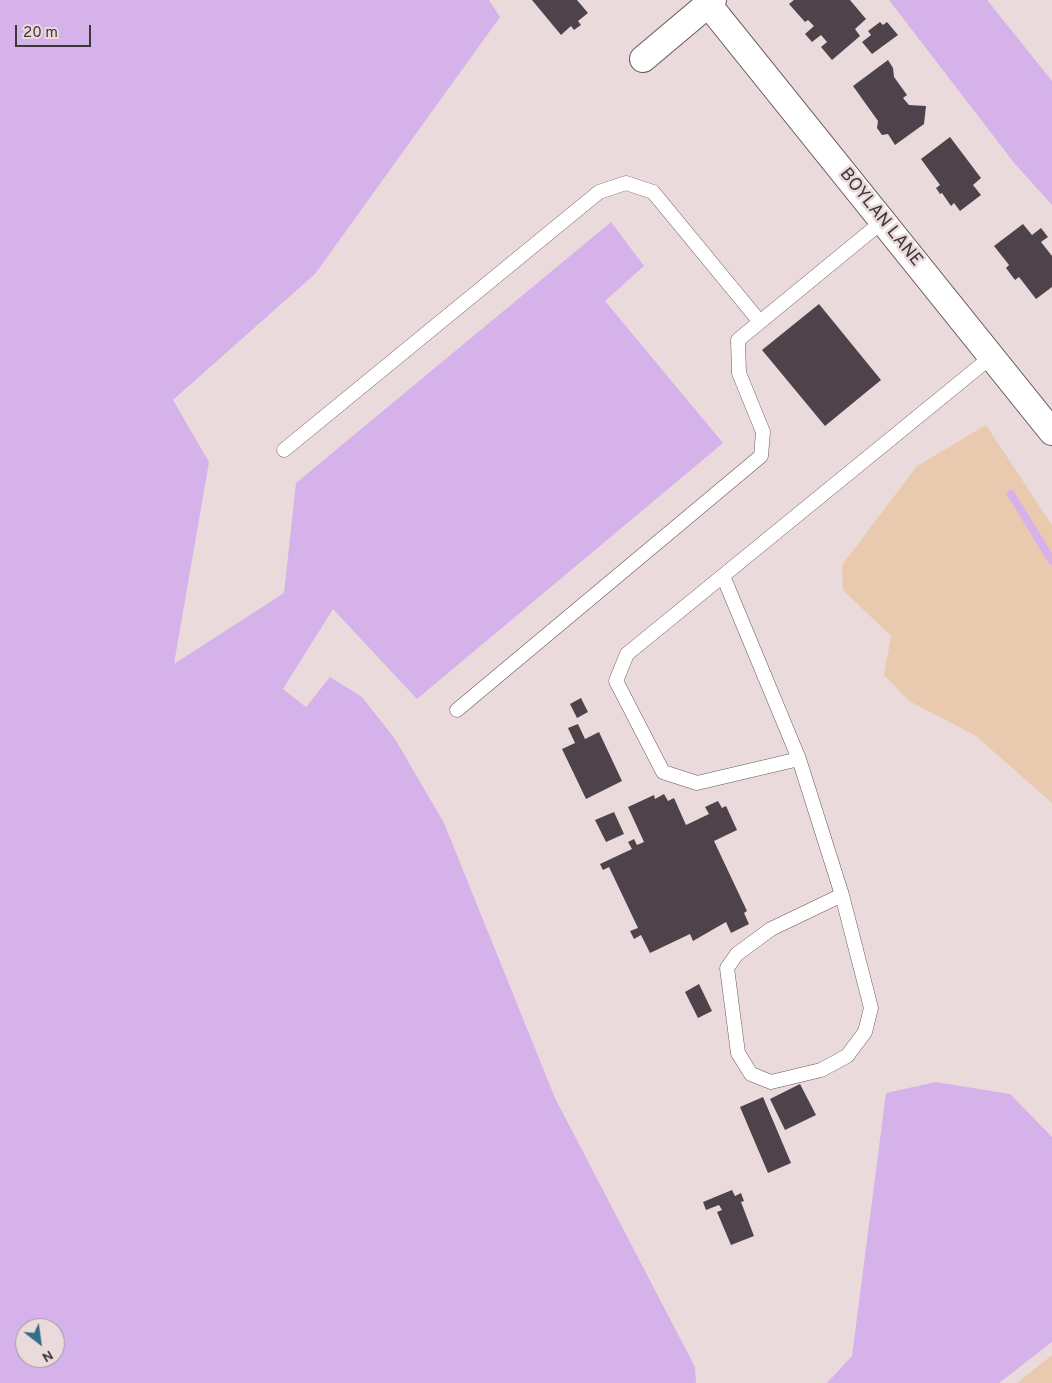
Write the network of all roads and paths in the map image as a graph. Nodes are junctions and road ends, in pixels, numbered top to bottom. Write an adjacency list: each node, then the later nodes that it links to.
1 (711, 2): 2 (street); 3 (street, BOYLAN LANE)
2 (643, 59)
3 (883, 221): 4 (lane); 5 (street, BOYLAN LANE)
4 (760, 322): 7 (lane); 9 (lane)
5 (991, 356): 6 (street, BOYLAN LANE); 8 (lane)
6 (1052, 432)
7 (284, 450)
8 (723, 576): 10 (lane); 10 (lane)
9 (457, 710)
10 (799, 759): 11 (lane)
11 (842, 895): 11 (lane)

